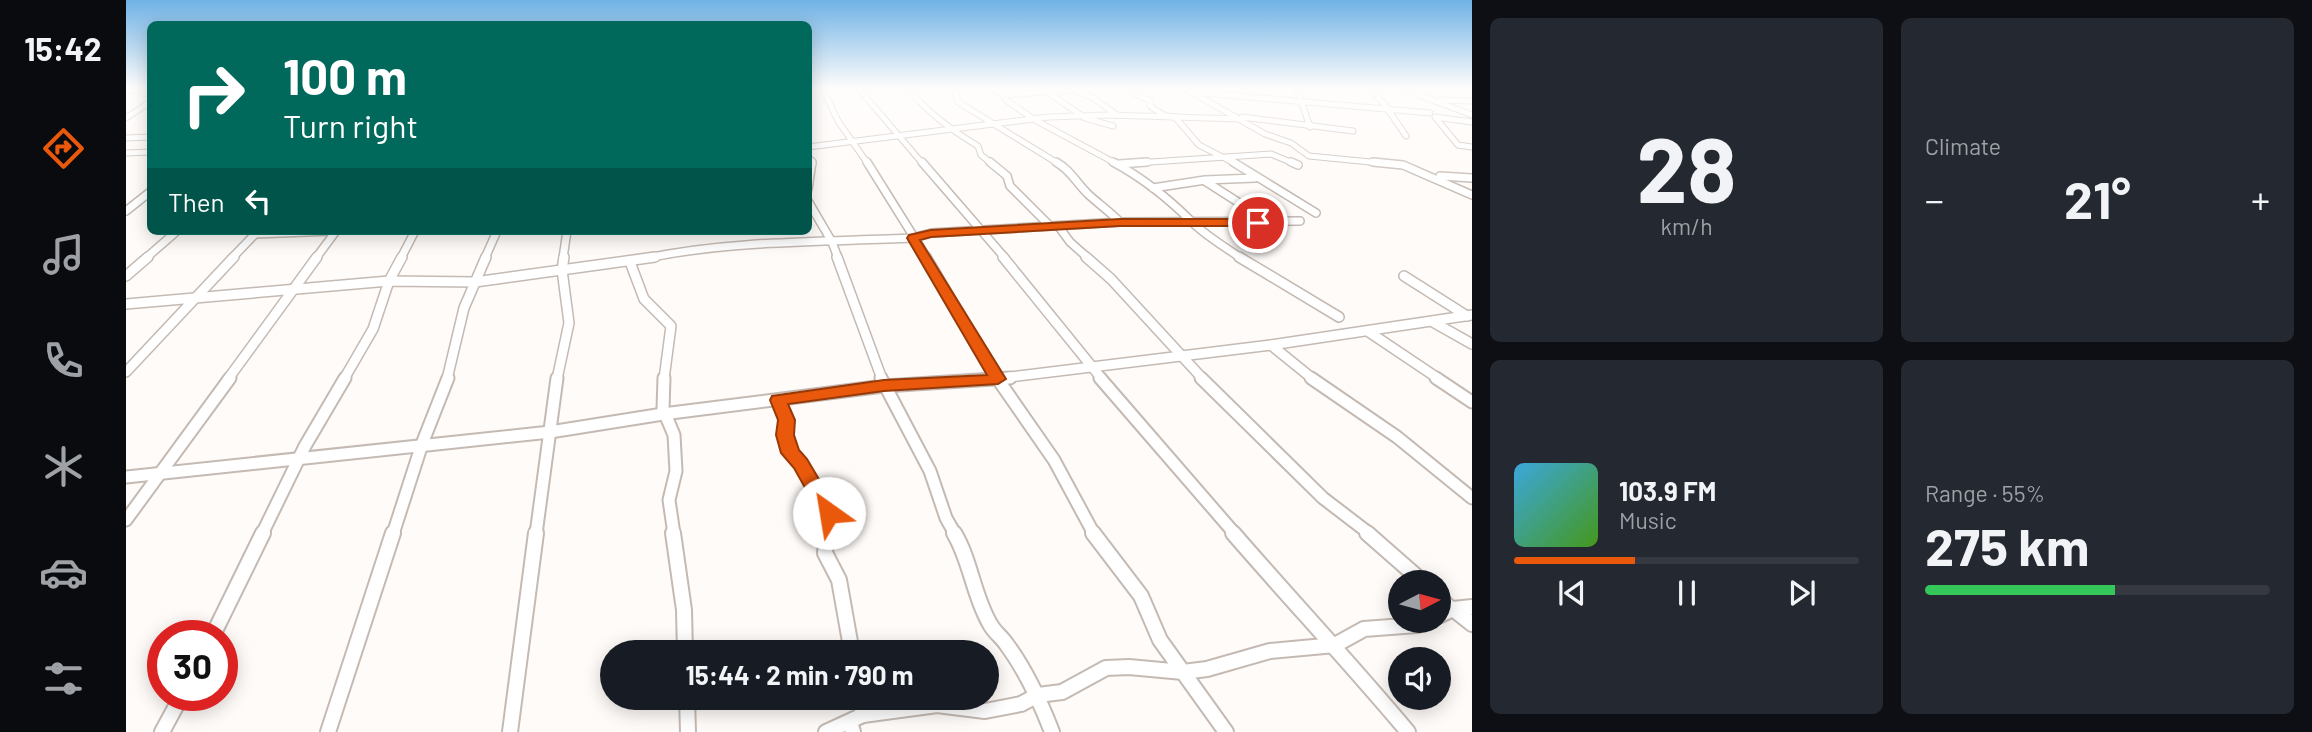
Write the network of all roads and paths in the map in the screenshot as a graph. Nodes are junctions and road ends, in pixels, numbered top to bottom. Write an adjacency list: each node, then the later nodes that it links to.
1 (840, 123): 22 (street)
2 (889, 123): 18 (street)
3 (944, 123): 16 (street)
4 (999, 123): 13 (street)
5 (1041, 123): 28 (street)
6 (1097, 123): 14 (street)
7 (1180, 123): 27 (street)
8 (1247, 123): 30 (street)
9 (1276, 123): 15 (street)
10 (1309, 123): 15 (street)
11 (1397, 123): 19 (street)
12 (1439, 123): 24 (street)
13 (990, 124): 16 (street); 43 (street)
14 (1113, 126)
15 (1311, 128): 17 (street)
16 (952, 129): 18 (street); 46 (street)
17 (1353, 131)
18 (899, 134): 22 (street); 47 (street)
19 (1406, 136)
20 (147, 137): 21 (street)
21 (126, 138)
22 (853, 142): 23 (street); 54 (street)
23 (812, 146)
24 (1472, 146)
25 (147, 152): 26 (street)
26 (126, 153)
27 (1224, 156): 28 (street); 29 (street); 31 (street)
28 (1119, 164): 34 (street)
29 (1298, 165)
30 (1430, 173): 32 (street); 36 (street)
31 (1256, 177): 33 (street); 41 (street)
32 (1472, 178)
33 (1205, 180): 34 (street); 44 (street)
34 (1153, 188): 45 (street)
35 (147, 193): 37 (street)
36 (1472, 195)
37 (129, 202): 38 (street); 40 (street)
38 (147, 202)
39 (812, 208): 55 (street)
40 (126, 211)
41 (1316, 213)
42 (1300, 221): 44 (street)
43 (1120, 222): 45 (street); 46 (street)
44 (1269, 222): 45 (street)
45 (1193, 223): 66 (street)
46 (1054, 226): 47 (street); 71 (street)
47 (979, 230): 54 (street); 72 (street)
48 (172, 235): 58 (street)
49 (254, 235): 63 (street)
50 (332, 235): 62 (street)
51 (413, 235): 60 (street)
52 (495, 235): 61 (street)
53 (566, 235): 57 (street)
54 (913, 238): 55 (street); 74 (street)
55 (832, 242): 56 (street); 75 (street)
56 (631, 262): 57 (street); 78 (street)
57 (562, 270): 61 (street); 79 (street)
58 (126, 276)
59 (1404, 276): 65 (street)
60 (389, 281): 61 (street); 62 (street); 81 (street)
61 (475, 282): 80 (street)
62 (293, 289): 63 (street); 82 (street)
63 (196, 298): 64 (street); 73 (street)
64 (126, 304)
65 (1469, 316): 67 (street)
66 (1339, 317)
67 (1432, 322): 68 (street); 69 (street)
68 (1369, 332): 70 (street); 77 (street)
69 (1472, 344)
70 (1271, 345): 71 (street); 84 (street)
71 (1184, 356): 72 (street); 86 (street)
72 (1091, 367): 74 (street); 95 (street)
73 (126, 372)
74 (998, 379): 75 (street); 96 (street)
75 (884, 386): 76 (street); 97 (street)
76 (778, 400): 78 (street); 94 (street)
77 (1472, 402)
78 (663, 414): 79 (street); 93 (street)
79 (550, 432): 80 (street); 103 (street)
80 (422, 444): 81 (street); 102 (street)
81 (300, 458): 82 (street); 90 (street)
82 (157, 474): 83 (street); 85 (street)
83 (126, 477)
84 (1472, 498)
85 (126, 520)
86 (1411, 570)
87 (1472, 607): 88 (street)
88 (1451, 610)
89 (1451, 613): 91 (street)
90 (220, 620)
91 (1472, 624)
92 (1388, 627): 95 (street)
93 (685, 640)
94 (850, 640)
95 (1335, 646): 96 (street); 108 (street)
96 (1183, 672): 97 (street); 107 (street)
97 (1038, 695): 100 (street); 106 (street)
98 (687, 710): 104 (street)
99 (173, 711): 101 (street)
100 (856, 717): 105 (street)
101 (162, 732)
102 (328, 732)
103 (510, 732)
104 (688, 732)
105 (826, 732)
106 (1052, 732)
107 (1226, 732)
108 (1408, 732)

